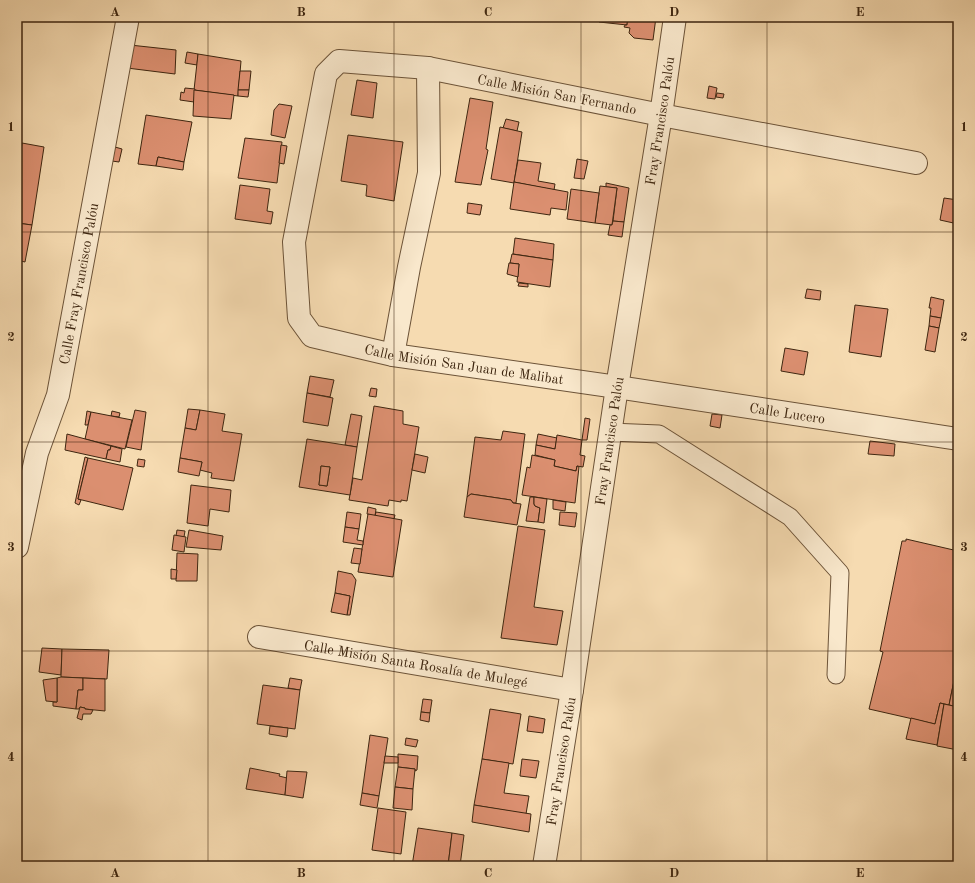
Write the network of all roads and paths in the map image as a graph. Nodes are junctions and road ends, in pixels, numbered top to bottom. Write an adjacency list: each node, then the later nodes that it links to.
1 (128, 17): 11 (street, Calle Fray Francisco Palóu)
2 (675, 17): 4 (street, Fray Francisco Palóu)
3 (428, 68): 4 (street, Calle Misión San Fernando); 6 (street, Calle Misión San Fernando); 7 (street)
4 (660, 115): 5 (street, Calle Misión San Fernando); 8 (street, Fray Francisco Palóu)
5 (916, 163)
6 (312, 336): 7 (street, Calle Misión San Juan de Malibat)
7 (393, 355): 8 (street, Calle Misión San Juan de Malibat)
8 (617, 387): 9 (street, Fray Francisco Palóu); 10 (street, Calle Lucero)
9 (610, 432): 13 (lane); 14 (street, Fray Francisco Palóu)
10 (958, 439)
11 (17, 547)
12 (259, 637): 14 (street, Calle Misión Santa Rosalía de Mulegé)
13 (836, 676)
14 (572, 690): 15 (street, Fray Francisco Palóu)
15 (544, 866)

